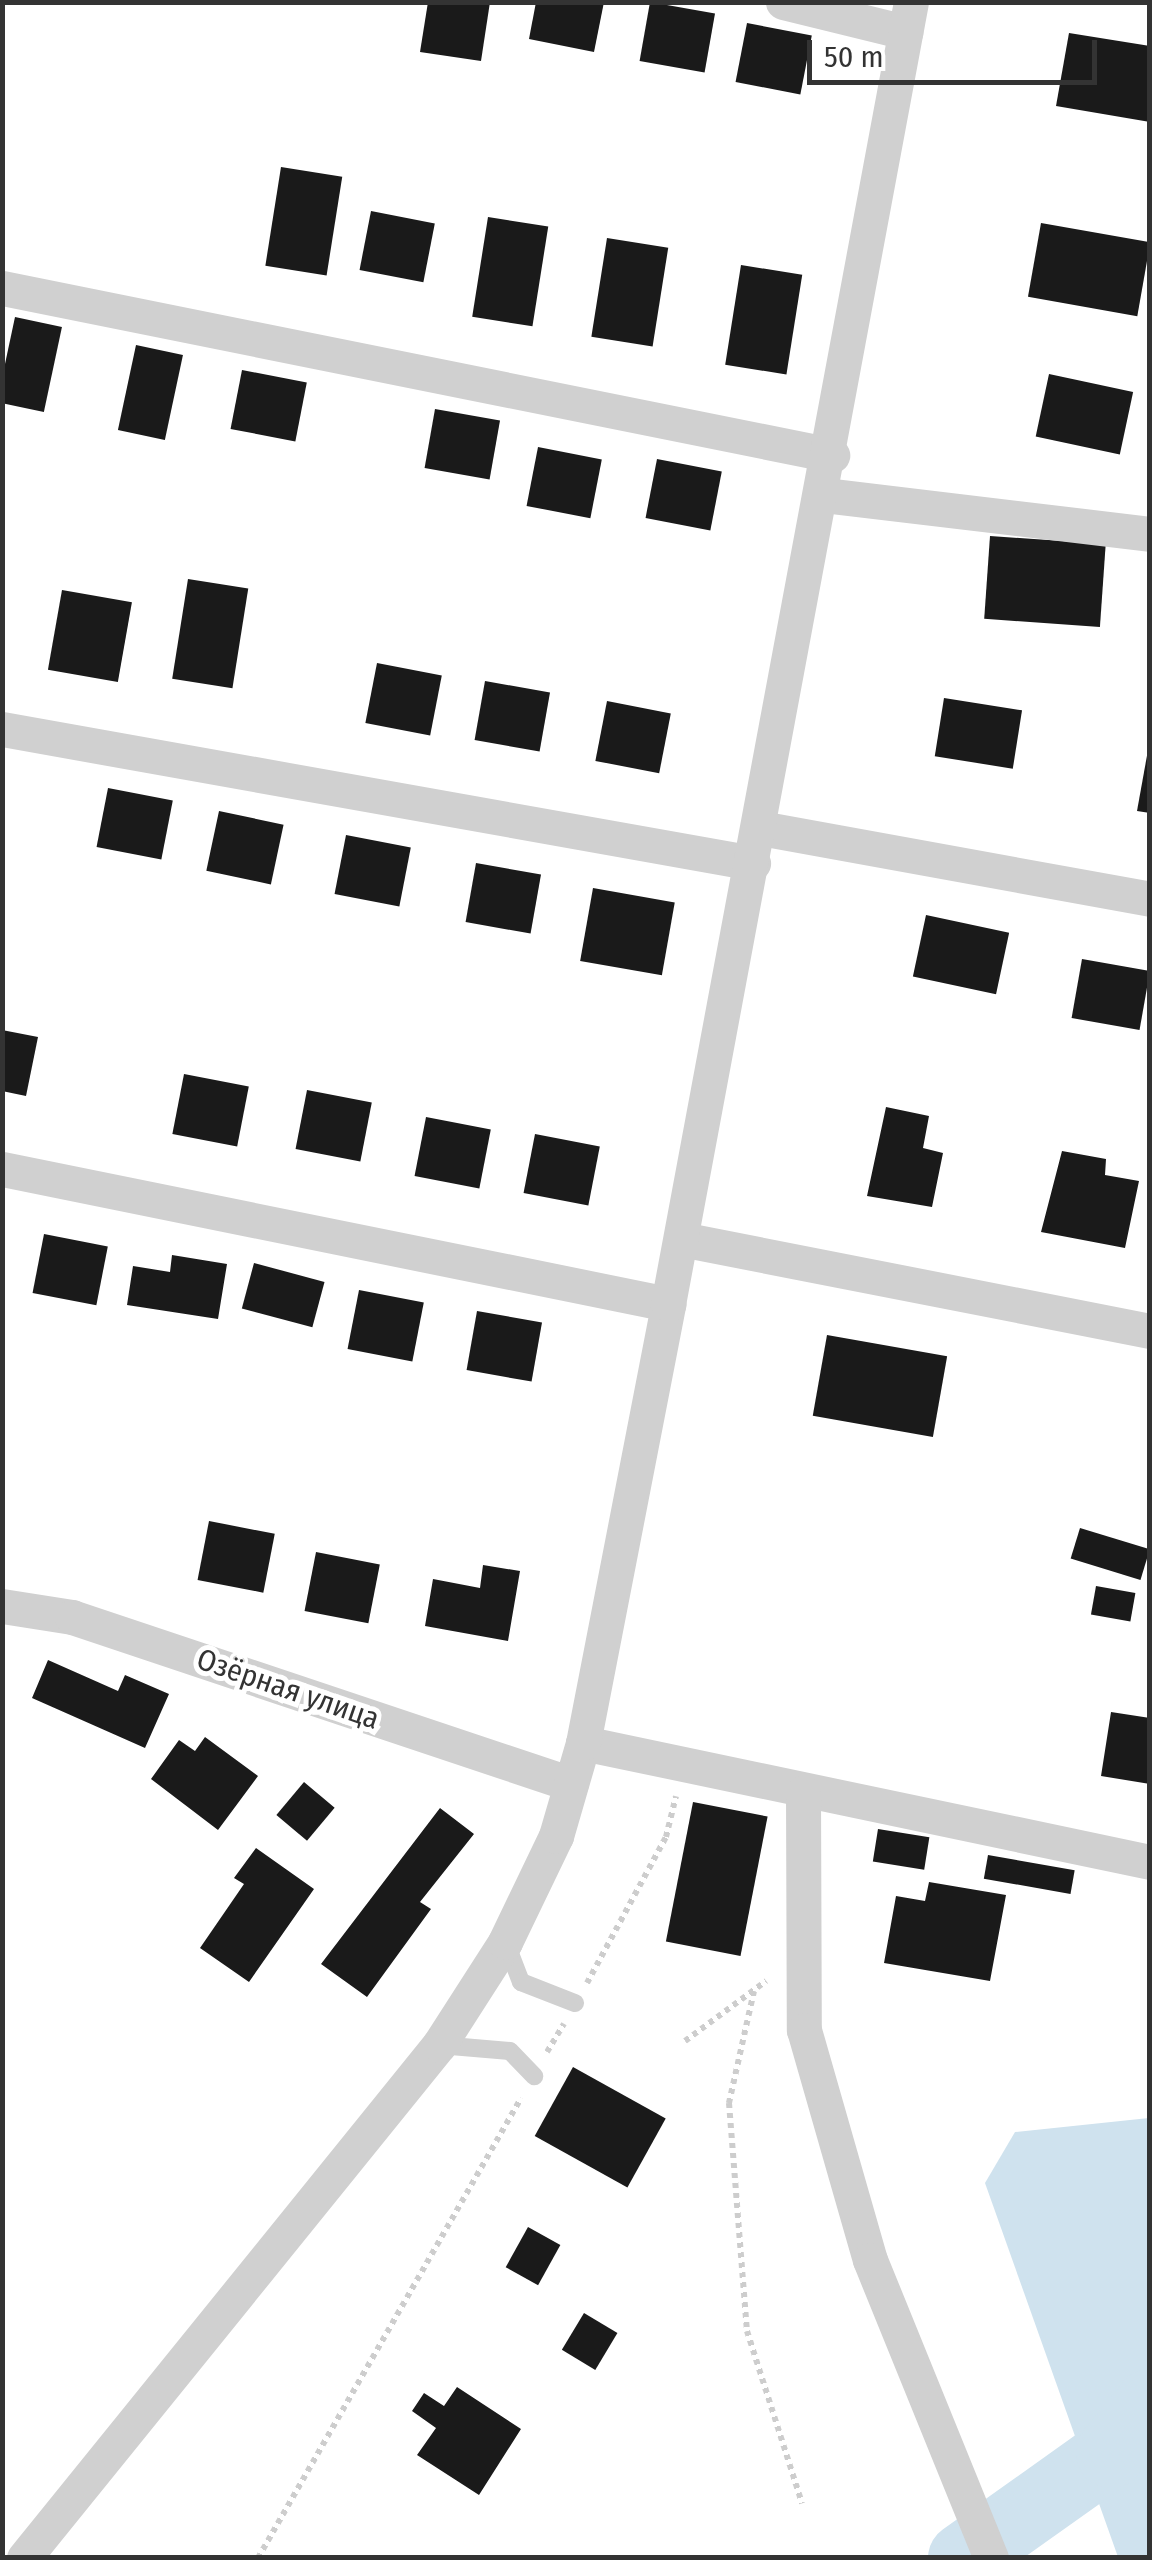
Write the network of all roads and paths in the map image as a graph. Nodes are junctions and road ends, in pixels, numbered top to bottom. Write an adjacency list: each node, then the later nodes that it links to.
1 (783, 2): 2 (street)
2 (908, 17): 4 (street)
3 (2, 288): 4 (street)
4 (832, 454): 5 (street)
5 (824, 495): 6 (street); 8 (street)
6 (1150, 534)
7 (2, 729): 8 (street)
8 (757, 845): 9 (street); 11 (street)
9 (1150, 899)
10 (2, 1169): 12 (street)
11 (681, 1238): 12 (street); 13 (street)
12 (668, 1304): 15 (street)
13 (1150, 1331)
14 (2, 1606): 17 (street, Озёрная улица)
15 (583, 1742): 16 (street); 17 (street)
16 (682, 1766): 18 (street); 23 (path)
17 (571, 1784): 20 (street)
18 (803, 1793): 19 (street); 21 (street)
19 (1150, 1862)
20 (505, 1942): 23 (lane); 25 (street)
21 (804, 1954): 22 (path); 30 (street)
22 (754, 1990): 24 (path); 27 (path)
23 (576, 2003): 26 (path)
24 (685, 2042)
25 (438, 2046): 26 (lane); 28 (street)
26 (534, 2076): 29 (path)
27 (802, 2503)
28 (24, 2558)
29 (258, 2558)
30 (991, 2558)

